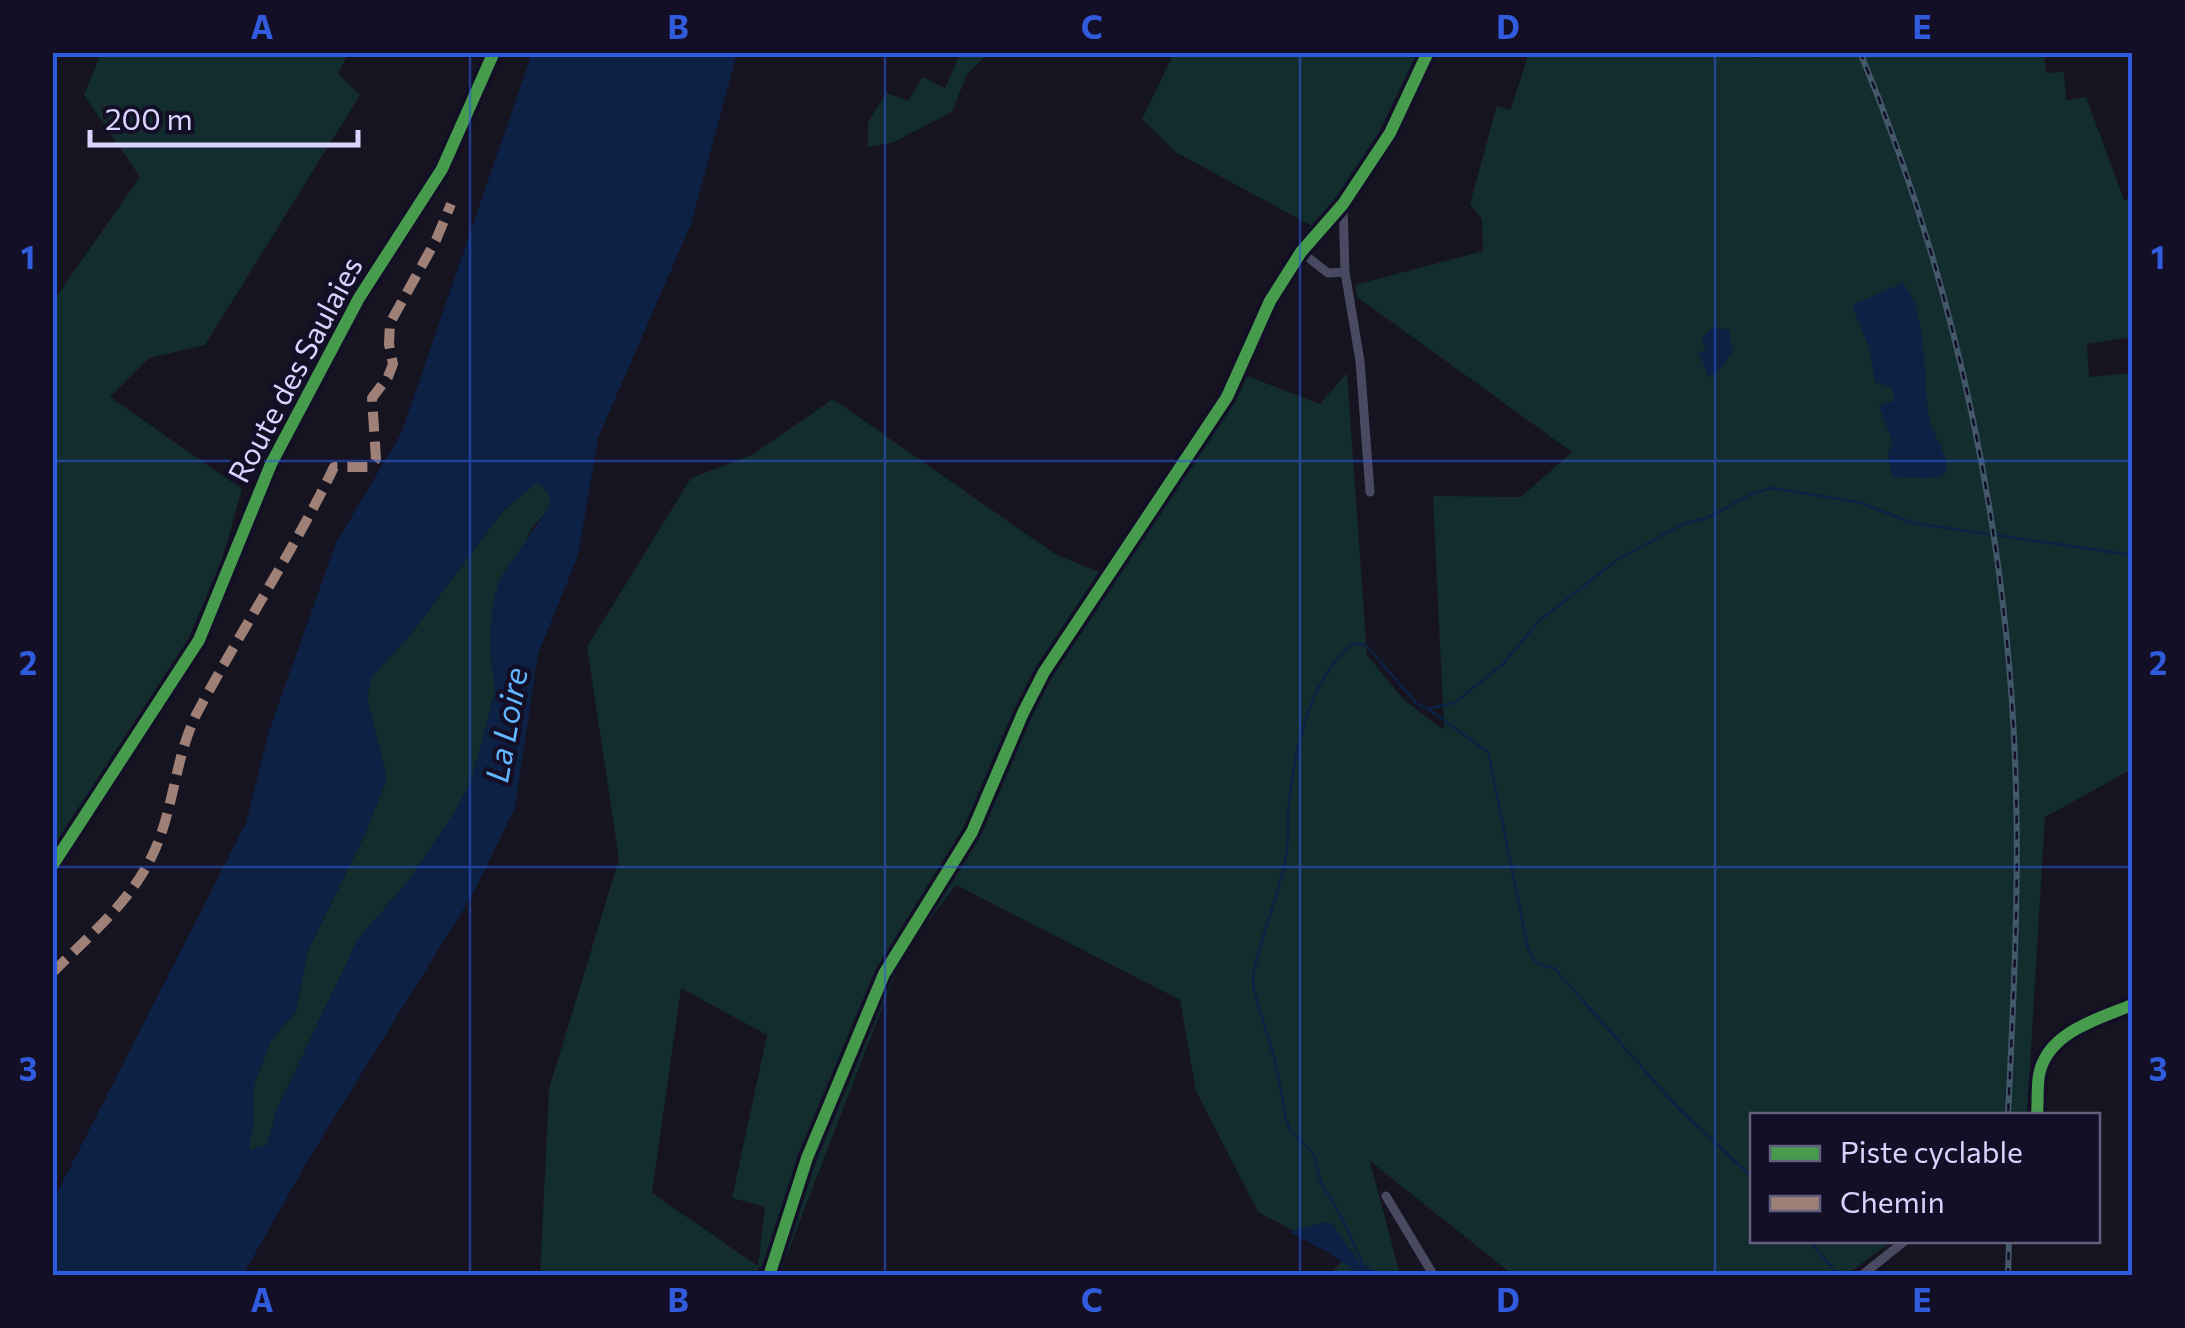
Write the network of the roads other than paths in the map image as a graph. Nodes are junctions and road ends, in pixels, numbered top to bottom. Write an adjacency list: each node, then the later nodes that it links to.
1 (494, 52): 7 (street, Route des Saulaies)
2 (1428, 52): 3 (street)
3 (1344, 204): 4 (street); 5 (street)
4 (1301, 252): 5 (street); 12 (street)
5 (1344, 272): 6 (street)
6 (1370, 492)
7 (52, 866)
8 (2132, 1006): 9 (street)
9 (2037, 1113)
10 (1386, 1196): 13 (street)
11 (1902, 1243): 14 (street)
12 (768, 1276)
13 (1434, 1276)
14 (1861, 1276)

